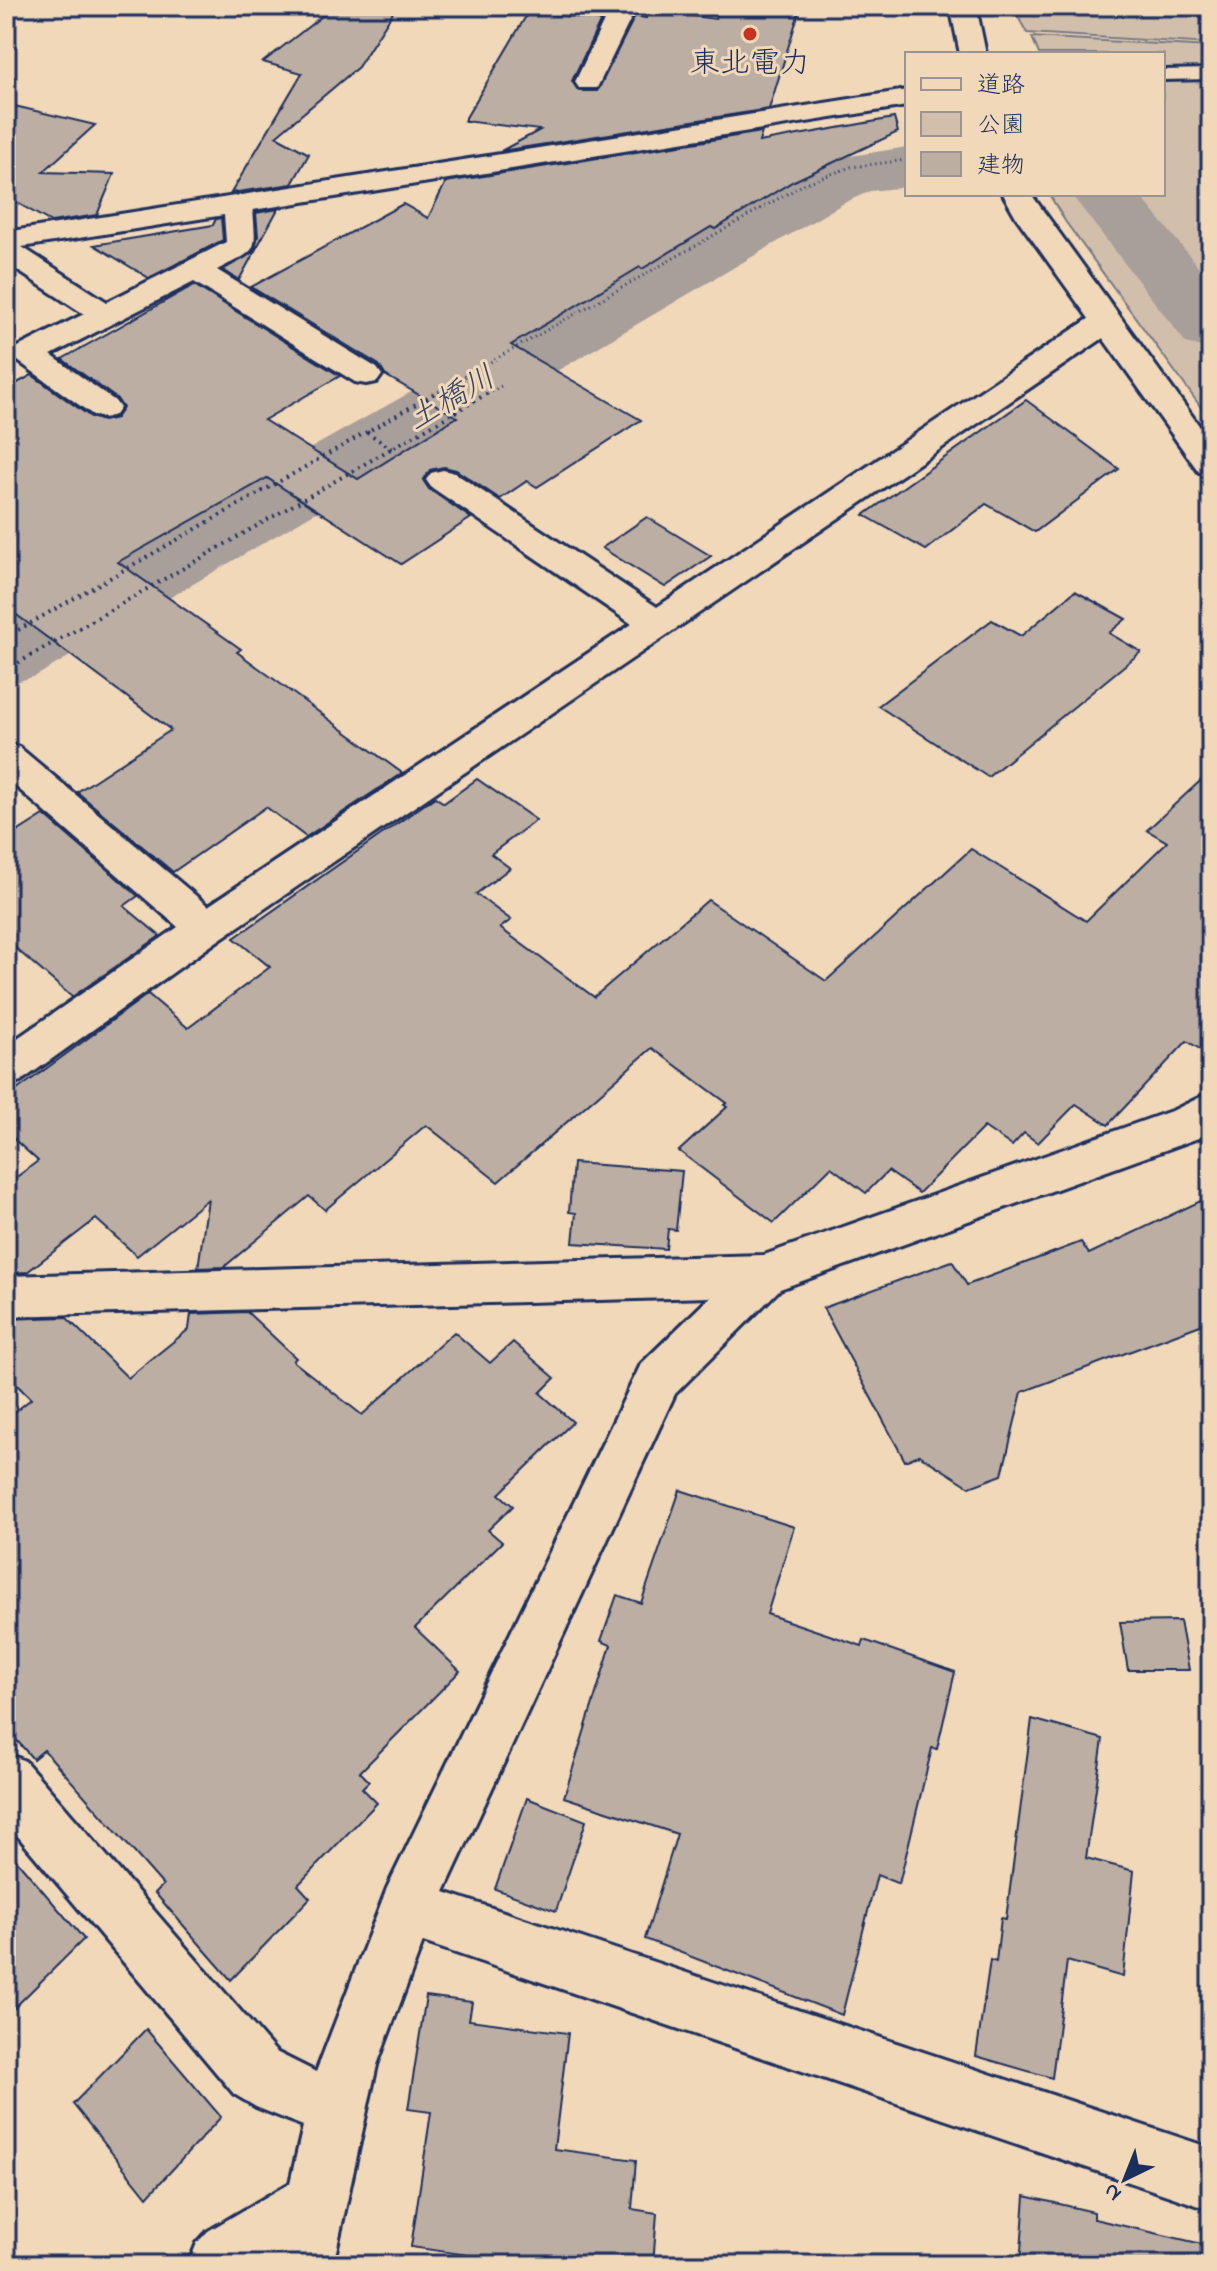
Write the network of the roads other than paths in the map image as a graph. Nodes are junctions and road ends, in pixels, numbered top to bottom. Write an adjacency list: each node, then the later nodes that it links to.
1 (624, 6): 6 (street)
2 (963, 6): 3 (street)
3 (973, 52)
4 (1211, 74): 5 (lane)
5 (1165, 75)
6 (588, 82)
7 (905, 98): 9 (street)
8 (1018, 196): 14 (street)
9 (238, 204): 10 (street); 12 (street)
10 (6, 241)
11 (6, 250): 13 (street)
12 (195, 269): 13 (street); 15 (street)
13 (104, 314): 16 (street)
14 (1107, 321): 17 (street); 19 (street)
15 (366, 375)
16 (104, 408)
17 (1211, 465)
18 (443, 480): 19 (street)
19 (658, 624): 21 (street)
20 (6, 757): 21 (street)
21 (206, 928): 22 (street)
22 (6, 1069)
23 (1211, 1110): 24 (street)
24 (764, 1275): 25 (street); 27 (street)
25 (6, 1296)
26 (6, 1780): 28 (street)
27 (407, 1908): 28 (street); 29 (street)
28 (336, 2110): 30 (street)
29 (1211, 2179)
30 (313, 2204): 31 (street); 32 (street)
31 (219, 2265)
32 (302, 2265)

